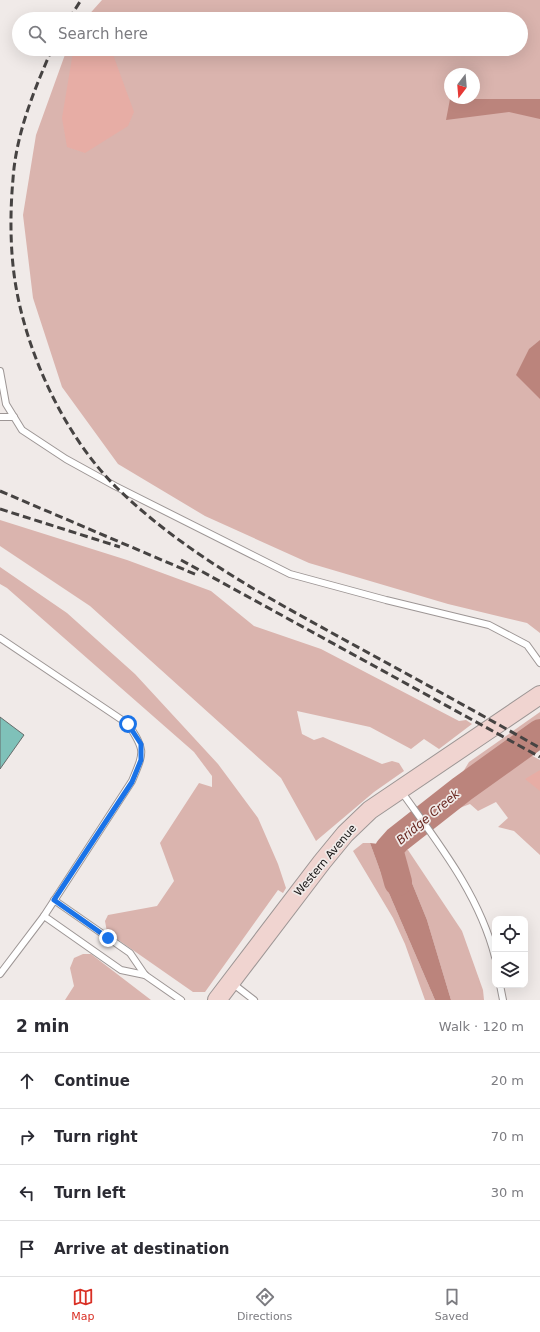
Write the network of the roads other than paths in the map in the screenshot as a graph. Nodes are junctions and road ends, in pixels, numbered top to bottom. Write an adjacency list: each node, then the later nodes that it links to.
1 (0, 371): 3 (lane)
2 (0, 417): 3 (lane)
3 (14, 417): 5 (lane)
4 (0, 638): 8 (lane)
5 (540, 663)
6 (540, 695): 7 (street, Western Avenue)
7 (400, 789): 10 (lane); 13 (street, Western Avenue)
8 (54, 900): 9 (lane); 12 (lane)
9 (44, 916): 11 (lane); 12 (lane)
10 (493, 952)
11 (0, 974)
12 (145, 975): 15 (lane)
13 (231, 982): 16 (street, Western Avenue); 17 (lane)
14 (500, 988): 18 (lane)
15 (181, 1000)
16 (217, 1000)
17 (254, 1000)
18 (502, 1000)

